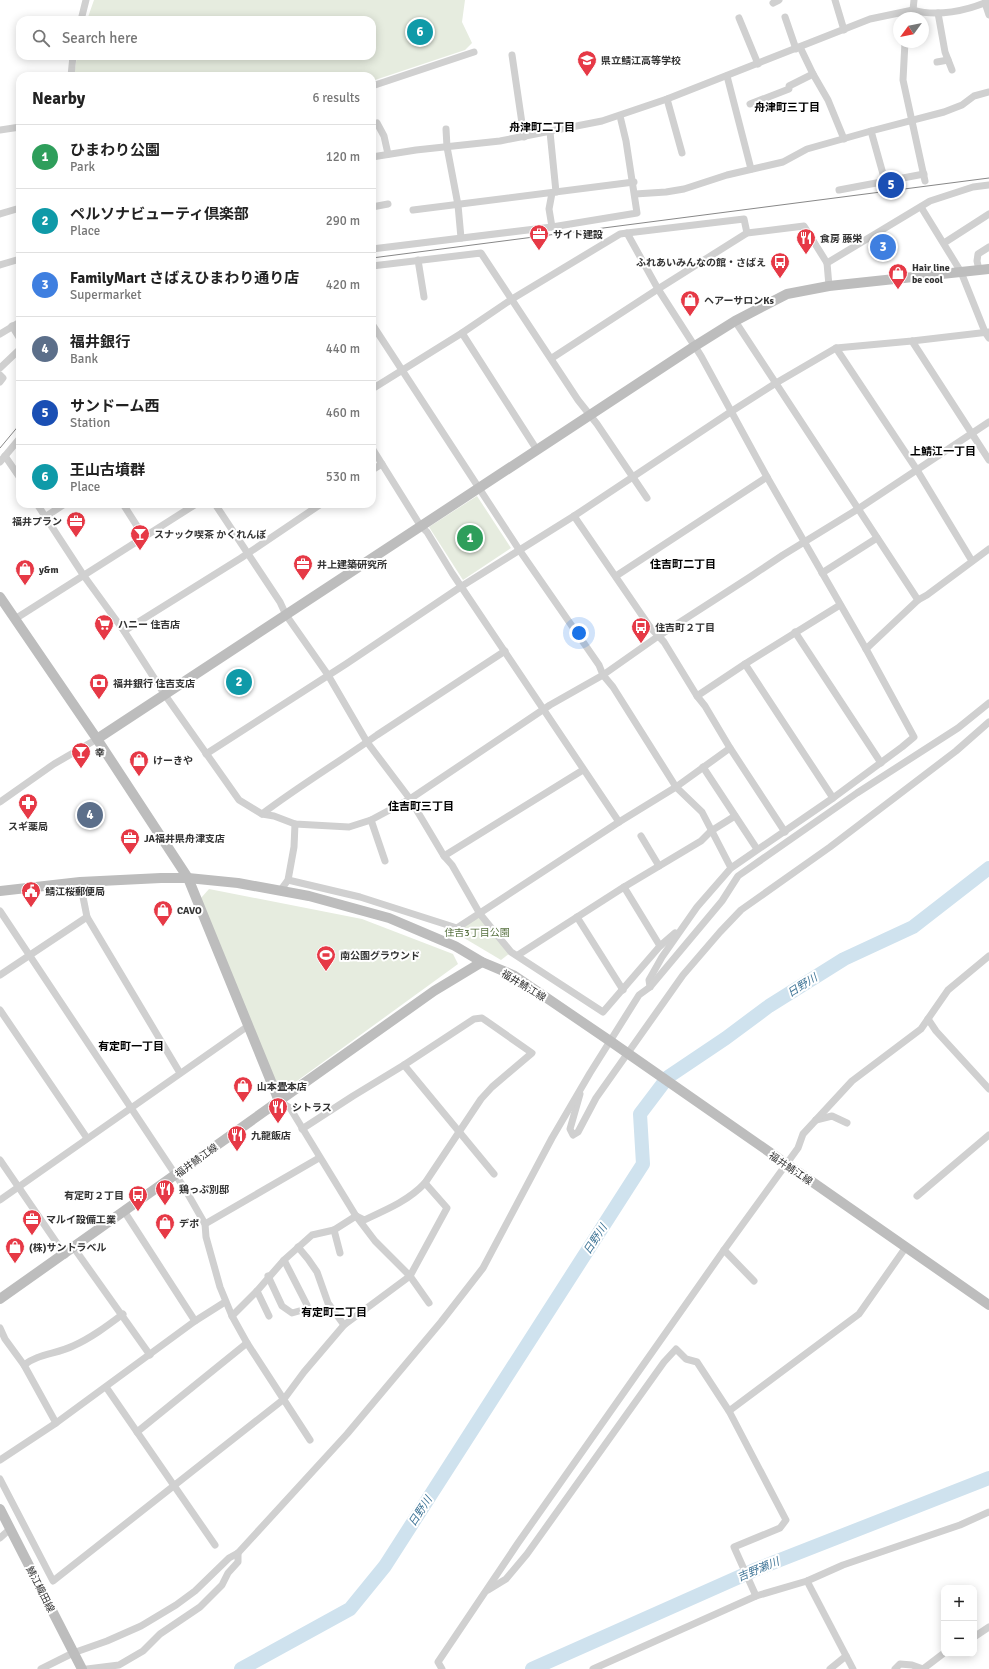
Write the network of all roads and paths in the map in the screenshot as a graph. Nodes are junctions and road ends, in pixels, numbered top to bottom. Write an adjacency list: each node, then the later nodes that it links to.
1 (86, 0): 9 (street)
2 (835, 0): 13 (street)
3 (914, 0): 5 (street)
4 (987, 2): 7 (street); 8 (street)
5 (913, 10): 6 (street); 7 (street)
6 (908, 12)
7 (938, 13): 19 (street)
8 (989, 15)
9 (82, 16)
10 (893, 16): 13 (street)
11 (785, 17): 14 (street)
12 (740, 18): 21 (street)
13 (844, 30): 14 (street)
14 (798, 48): 21 (street); 24 (street)
15 (905, 48): 31 (street)
16 (474, 52): 26 (street)
17 (512, 56): 38 (street)
18 (72, 60): 23 (street)
19 (948, 60): 20 (street); 22 (street)
20 (937, 62)
21 (758, 64): 25 (street)
22 (952, 70)
23 (71, 72)
24 (813, 74): 29 (street); 39 (street)
25 (727, 76): 28 (street); 44 (street)
26 (376, 85)
27 (989, 92): 31 (street)
28 (667, 100): 30 (street); 42 (street)
29 (750, 104)
30 (620, 116): 37 (street); 46 (street)
31 (911, 121): 36 (street); 45 (street)
32 (377, 123): 41 (street)
33 (16, 127): 35 (street)
34 (446, 129): 40 (street)
35 (0, 130)
36 (871, 131): 39 (street); 45 (street)
37 (550, 132): 38 (street); 49 (street)
38 (524, 137): 40 (street)
39 (844, 138): 44 (street)
40 (447, 147): 41 (street); 54 (street)
41 (388, 154): 43 (street)
42 (682, 154)
43 (376, 156)
44 (751, 169): 51 (street)
45 (885, 181): 48 (street)
46 (634, 182): 49 (street); 51 (street)
47 (989, 185): 52 (street)
48 (839, 190)
49 (554, 192): 54 (street); 61 (street)
50 (927, 193): 52 (street)
51 (636, 194): 61 (street)
52 (930, 201): 56 (street)
53 (388, 204): 55 (street)
54 (458, 205): 58 (street); 64 (street)
55 (376, 206)
56 (921, 207): 65 (street); 70 (street)
57 (16, 209): 59 (street)
58 (413, 210)
59 (0, 214)
60 (989, 214): 65 (street)
61 (552, 227): 64 (street)
62 (627, 233): 63 (street); 76 (street); 78 (street)
63 (747, 233): 70 (street); 76 (street)
64 (461, 238): 67 (street)
65 (944, 243): 74 (street)
66 (989, 247): 73 (street)
67 (376, 249)
68 (16, 260): 71 (street)
69 (418, 260): 72 (street); 77 (street); 78 (street)
70 (827, 263): 75 (street)
71 (0, 265)
72 (376, 265)
73 (984, 269): 74 (street)
74 (961, 272): 75 (street); 86 (street)
75 (829, 286): 79 (street)
76 (658, 289): 88 (street); 91 (street)
77 (424, 297)
78 (512, 299): 85 (street); 91 (street)
79 (735, 321): 88 (street); 96 (street)
80 (16, 324): 81 (street)
81 (12, 326): 83 (street); 84 (street)
82 (376, 330): 93 (street)
83 (16, 332)
84 (0, 334)
85 (462, 334): 93 (street); 103 (street)
86 (988, 334): 87 (street)
87 (912, 341): 89 (street); 101 (street)
88 (695, 346): 98 (street); 99 (street)
89 (836, 348): 96 (street); 110 (street)
90 (16, 353): 92 (street)
91 (552, 358): 99 (street)
92 (0, 368)
93 (403, 370): 97 (street); 114 (street)
94 (0, 374): 95 (street)
95 (0, 382)
96 (776, 383): 98 (street); 122 (street)
97 (376, 387)
98 (732, 411): 112 (street); 113 (street)
99 (590, 415): 103 (street); 112 (street)
100 (989, 422): 101 (street)
101 (971, 433): 106 (street); 110 (street)
102 (16, 443): 105 (street)
103 (537, 450): 114 (street)
104 (376, 454): 108 (street)
105 (5, 456): 107 (street); 111 (street)
106 (989, 460)
107 (0, 462)
108 (382, 464): 109 (street); 125 (street)
109 (376, 468)
110 (917, 470): 122 (street); 132 (street)
111 (16, 472)
112 (632, 476): 115 (street); 123 (street)
113 (767, 477): 128 (street); 135 (street)
114 (479, 488): 125 (street); 130 (street)
115 (647, 498)
116 (39, 508): 124 (street)
117 (59, 508): 124 (street)
118 (126, 508): 126 (street)
119 (190, 508): 126 (street)
120 (218, 508): 131 (street)
121 (315, 508): 131 (street)
122 (858, 509): 127 (street); 128 (street)
123 (574, 516): 130 (street); 135 (street)
124 (45, 517): 134 (street)
125 (420, 525): 136 (street); 140 (street)
126 (144, 537): 134 (street)
127 (877, 538): 133 (street); 138 (street)
128 (805, 542): 133 (street); 144 (street)
129 (989, 549): 132 (street)
130 (520, 551): 136 (street); 149 (street)
131 (247, 553): 140 (street); 142 (street)
132 (972, 561): 138 (street)
133 (822, 572): 139 (street)
134 (84, 576): 141 (street); 142 (street)
135 (616, 576): 144 (street)
136 (462, 586): 146 (street); 148 (street)
137 (0, 597): 141 (street)
138 (918, 600): 145 (street)
139 (840, 605): 143 (street); 145 (street)
140 (286, 615): 148 (street); 150 (street)
141 (15, 619): 155 (street)
142 (124, 631): 150 (street)
143 (795, 632): 147 (street); 159 (street)
144 (658, 637): 149 (street); 151 (street)
145 (866, 649): 159 (street)
146 (505, 651): 153 (street); 156 (street)
147 (745, 664): 151 (street); 163 (street)
148 (328, 675): 156 (street); 158 (street)
149 (602, 675): 153 (street); 162 (street)
150 (165, 695): 155 (street); 158 (street)
151 (697, 696): 157 (street)
152 (989, 703): 196 (street)
153 (545, 709): 161 (street); 164 (street)
154 (989, 722): 204 (street)
155 (97, 739): 165 (street); 179 (street)
156 (367, 742): 164 (street); 166 (street)
157 (730, 748): 160 (street); 172 (street)
158 (206, 754): 166 (street)
159 (882, 763): 163 (street)
160 (703, 767): 162 (street); 167 (street)
161 (584, 770): 169 (street); 175 (street)
162 (676, 786): 169 (street); 171 (street)
163 (833, 798): 172 (street)
164 (410, 799): 168 (street); 175 (street)
165 (0, 802)
166 (262, 814): 170 (street)
167 (735, 816): 171 (street); 174 (street)
168 (371, 820): 170 (street); 176 (street)
169 (619, 822): 186 (street)
170 (294, 824): 180 (street)
171 (711, 831): 177 (street); 178 (street)
172 (785, 832): 174 (street)
173 (641, 836): 177 (street)
174 (758, 849): 178 (street)
175 (444, 856): 186 (street)
176 (385, 861)
177 (659, 866): 182 (street)
178 (731, 868): 189 (street)
179 (188, 878): 181 (street); 184 (street); 200 (street)
180 (288, 880): 184 (street); 186 (street)
181 (80, 882): 183 (street); 187 (street)
182 (624, 887): 188 (street); 190 (street)
183 (0, 891)
184 (280, 891): 194 (street)
185 (0, 912): 191 (street)
186 (480, 914): 192 (street)
187 (87, 917): 191 (street); 203 (street)
188 (577, 917): 192 (street); 197 (street)
189 (686, 924): 190 (street); 196 (street)
190 (660, 946): 197 (street)
191 (29, 955): 195 (street); 207 (street)
192 (518, 956): 197 (street)
193 (989, 956): 199 (street)
194 (482, 962): 201 (street, 福井鯖江線); 206 (street, 福井鯖江線)
195 (0, 975)
196 (650, 987): 201 (street)
197 (623, 990)
198 (0, 1010): 213 (street)
199 (928, 1019): 205 (street); 208 (street)
200 (248, 1026): 203 (street); 206 (street)
201 (610, 1041): 204 (street); 216 (street, 福井鯖江線)
202 (404, 1066): 210 (street); 211 (street); 211 (street)
203 (180, 1073): 207 (street)
204 (581, 1088): 267 (street)
205 (989, 1089)
206 (279, 1101): 210 (street); 217 (street, 福井鯖江線)
207 (131, 1107): 213 (street); 217 (street)
208 (816, 1120): 209 (street); 216 (street)
209 (847, 1122)
210 (302, 1129): 214 (street)
211 (459, 1132): 218 (street); 219 (street)
212 (989, 1135): 221 (street)
213 (87, 1138): 220 (street)
214 (319, 1158): 224 (street); 225 (street)
215 (0, 1160): 220 (street)
216 (783, 1162): 228 (street, 福井鯖江線); 230 (street)
217 (176, 1174): 223 (street, 福井鯖江線); 225 (street)
218 (494, 1174)
219 (425, 1183): 224 (street); 235 (street)
220 (18, 1187): 222 (street); 232 (street)
221 (917, 1196)
222 (0, 1200)
223 (124, 1211): 229 (street, 福井鯖江線); 247 (street)
224 (356, 1216): 226 (street); 235 (street)
225 (204, 1224): 239 (street)
226 (334, 1230): 227 (street); 231 (street)
227 (298, 1247): 233 (street); 248 (street)
228 (906, 1247): 242 (street, 福井鯖江線); 255 (street)
229 (74, 1248): 232 (street, 福井鯖江線); 244 (street)
230 (724, 1250): 236 (street); 269 (street)
231 (340, 1253)
232 (65, 1254): 238 (street, 福井鯖江線)
233 (284, 1260): 234 (street); 241 (street)
234 (268, 1276): 237 (street); 243 (street)
235 (410, 1276): 240 (street); 248 (street)
236 (754, 1281)
237 (257, 1291): 245 (street); 246 (street)
238 (0, 1299)
239 (225, 1302): 245 (street); 247 (street)
240 (429, 1303)
241 (307, 1305)
242 (989, 1305)
243 (299, 1312)
244 (123, 1314): 251 (street); 252 (street)
245 (232, 1316): 250 (street)
246 (270, 1316)
247 (194, 1321): 251 (street)
248 (344, 1325): 254 (street)
249 (0, 1328): 252 (street)
250 (247, 1343): 254 (street); 257 (street)
251 (150, 1355): 253 (street)
252 (24, 1366): 256 (street)
253 (106, 1387): 256 (street); 257 (street)
254 (284, 1399): 258 (street); 261 (street)
255 (729, 1411): 269 (street); 270 (street)
256 (56, 1423): 259 (street)
257 (137, 1432): 261 (street)
258 (310, 1440)
259 (0, 1460)
260 (0, 1479): 261 (street)
261 (174, 1487): 266 (street)
262 (0, 1509): 264 (street, 鯖江織田線)
263 (989, 1512): 268 (street)
264 (10, 1529): 265 (street); 275 (street, 鯖江織田線)
265 (0, 1538)
266 (215, 1545)
267 (238, 1553): 275 (street); 277 (street)
268 (808, 1581): 270 (street); 274 (street)
269 (486, 1591): 278 (street)
270 (756, 1596): 279 (street)
271 (989, 1627): 272 (street)
272 (977, 1635)
273 (941, 1655): 282 (street)
274 (846, 1656): 280 (street); 281 (street)
275 (78, 1661): 276 (street)
276 (41, 1669)
277 (87, 1669)
278 (442, 1669)
279 (593, 1669)
280 (830, 1669)
281 (853, 1669)
282 (896, 1669)

